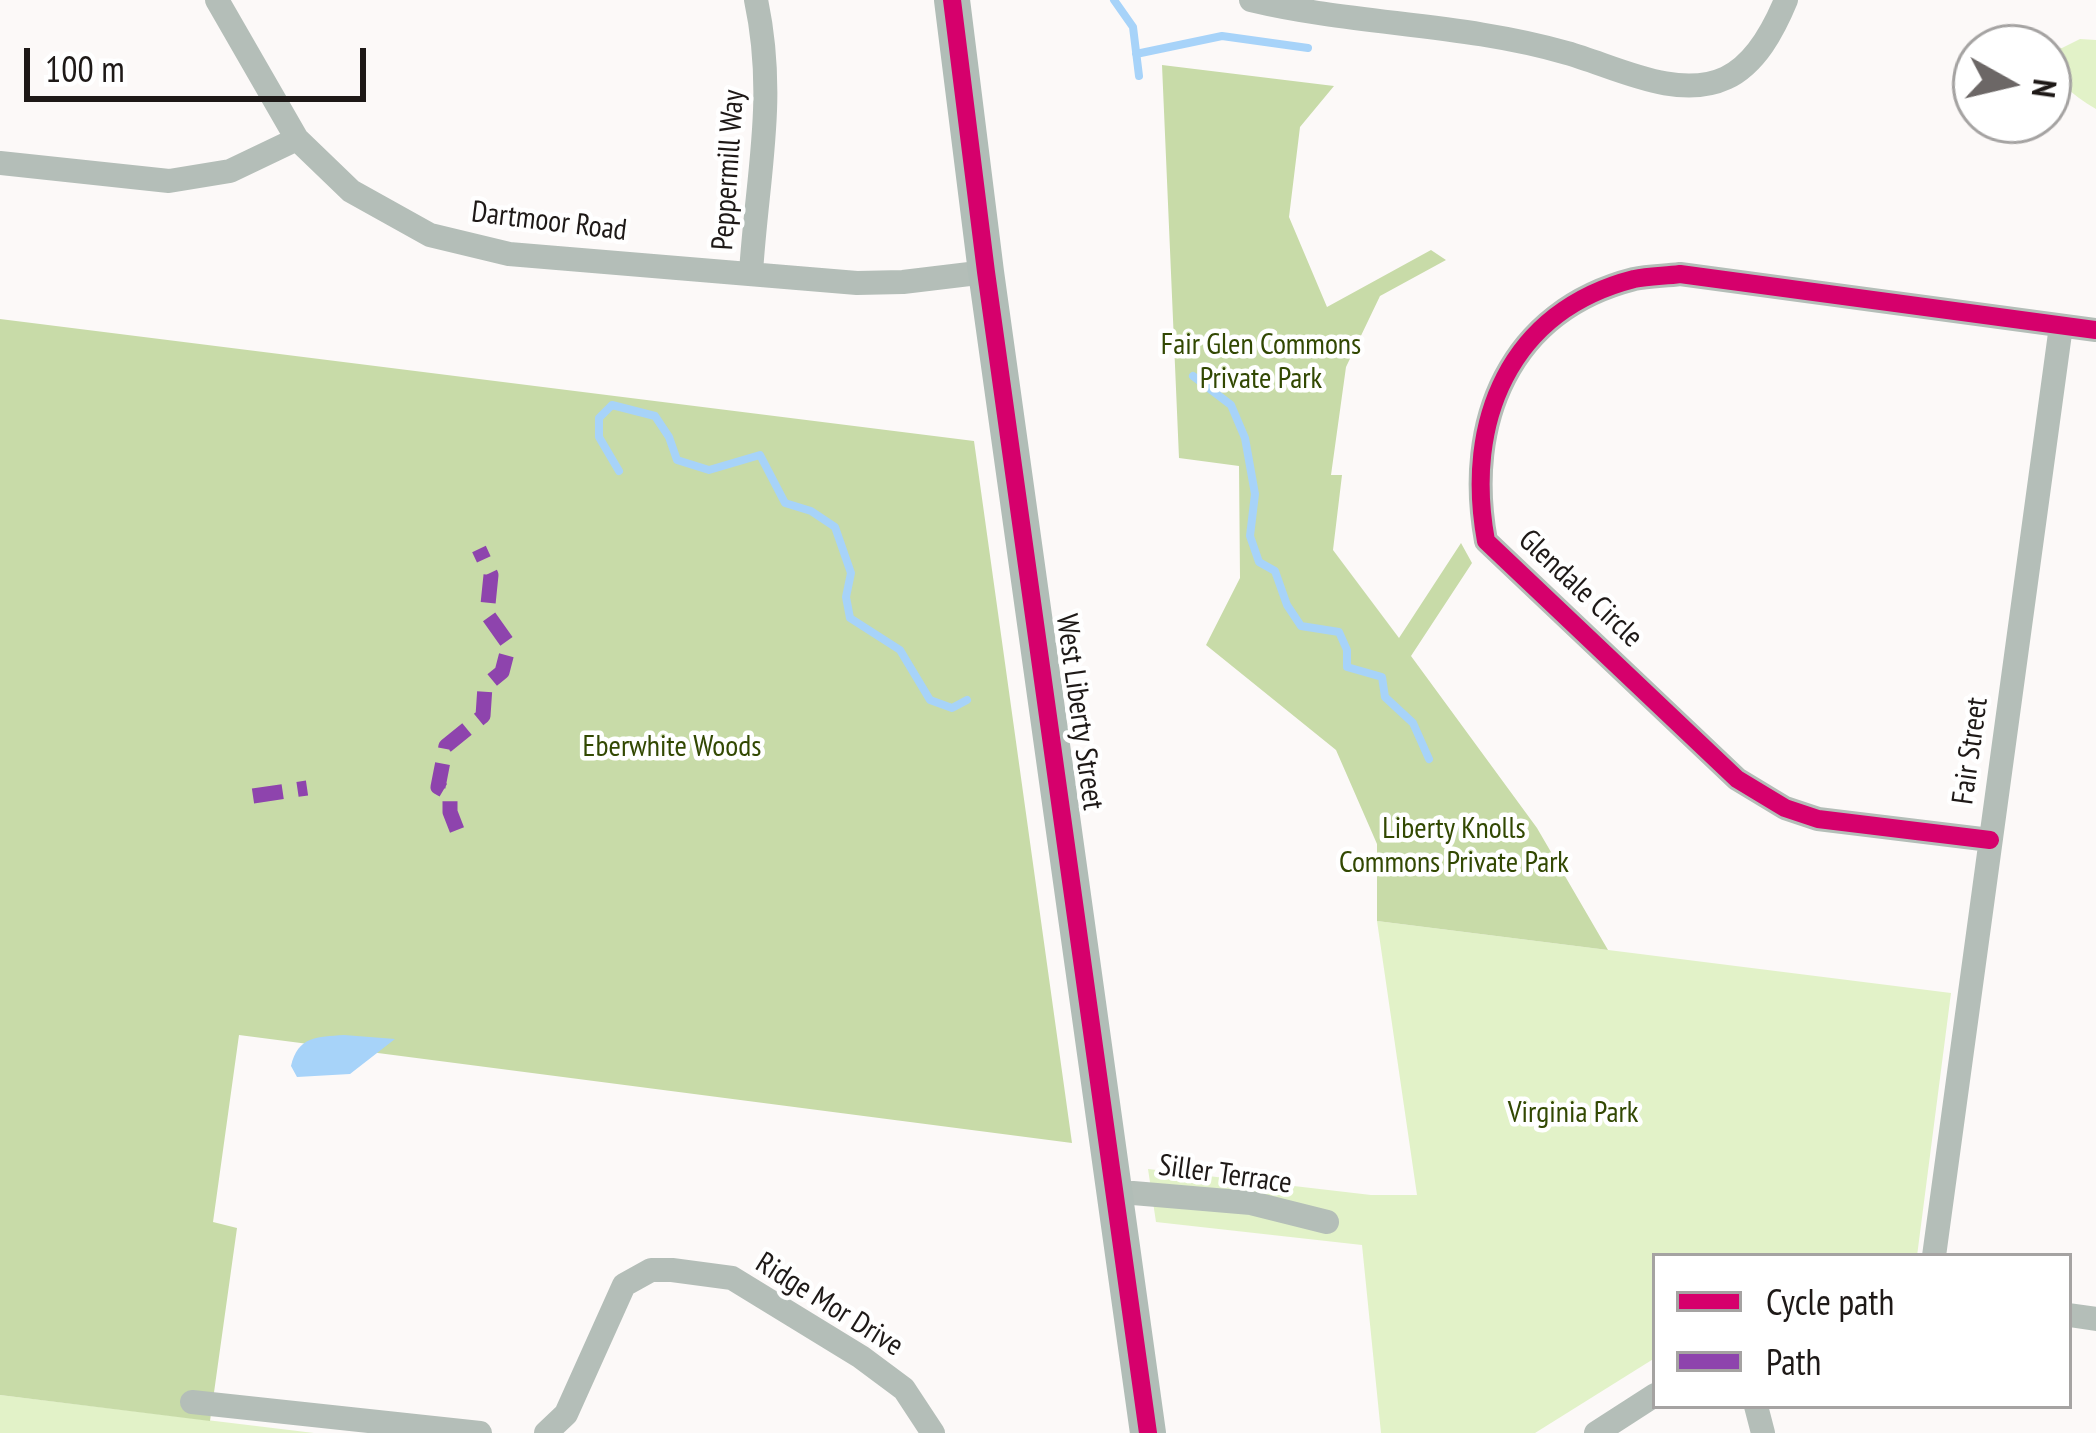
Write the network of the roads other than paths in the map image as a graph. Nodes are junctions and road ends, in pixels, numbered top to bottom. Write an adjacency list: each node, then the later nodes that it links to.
1 (755, 0): 9 (street, Peppermill Way)
2 (952, 0): 8 (main road, West Liberty Street)
3 (1251, 0): 4 (street)
4 (1786, 0)
5 (230, 4): 6 (street, Dartmoor Road)
6 (297, 139): 7 (street); 9 (street, Dartmoor Road)
7 (0, 163)
8 (986, 272): 9 (street, Dartmoor Road); 13 (main road, West Liberty Street)
9 (751, 273)
10 (2061, 326): 11 (street, Glendale Circle); 12 (street, Fair Street); 12 (street, Glendale Circle)
11 (2096, 330)
12 (1990, 839): 15 (street, Fair Street)
13 (1114, 1195): 14 (street, Siller Terrace); 21 (main road, West Liberty Street)
14 (1328, 1222)
15 (1934, 1253)
16 (1652, 1397): 22 (street)
17 (192, 1402): 18 (street)
18 (480, 1433)
19 (546, 1433): 20 (street, Ridge Mor Drive)
20 (933, 1433)
21 (1148, 1433)
22 (1596, 1433)

